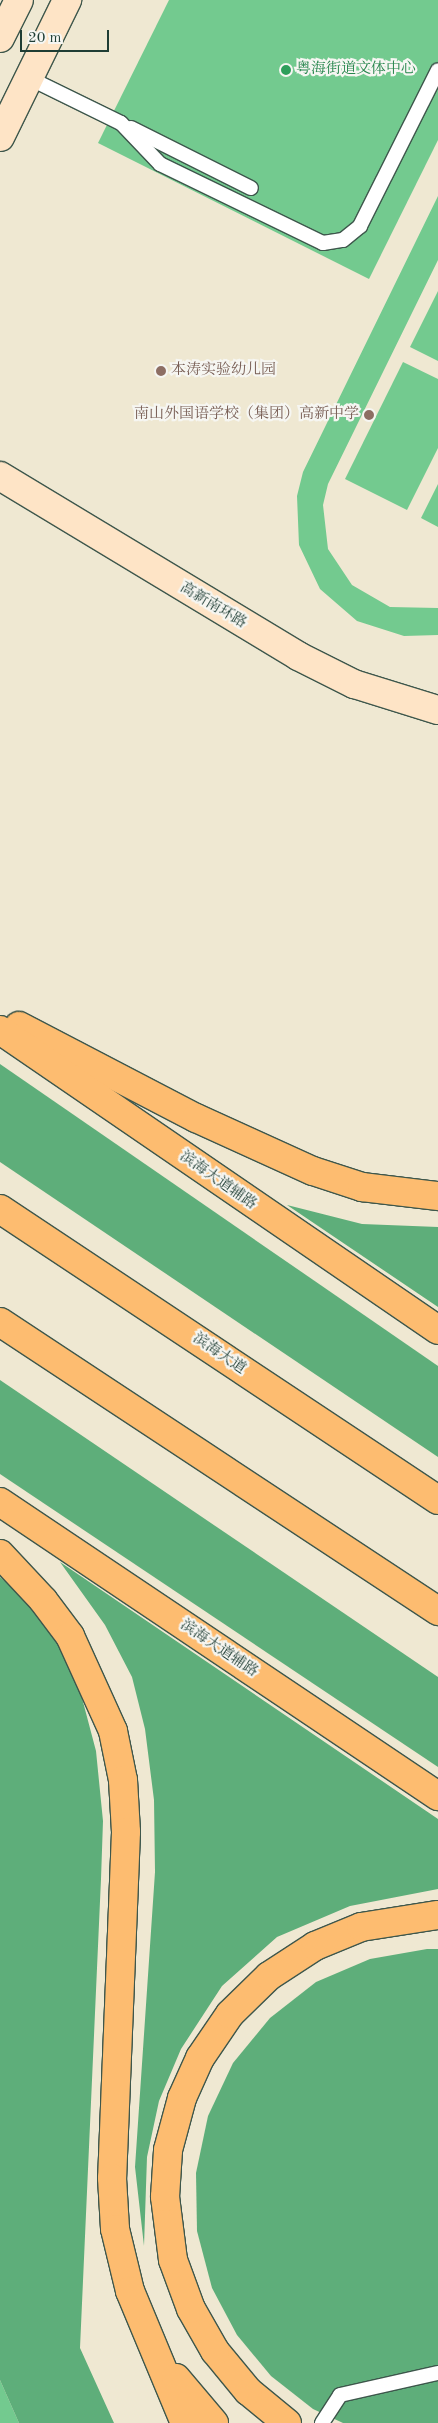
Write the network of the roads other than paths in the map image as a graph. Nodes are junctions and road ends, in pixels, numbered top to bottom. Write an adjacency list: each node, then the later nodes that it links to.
1 (19, 0): 3 (street)
2 (67, 0): 5 (street)
3 (0, 38)
4 (438, 70): 6 (lane)
5 (29, 78): 6 (lane); 7 (street)
6 (121, 123): 8 (lane)
7 (0, 137)
8 (251, 188)
9 (0, 476): 10 (street, 高新南环路)
10 (438, 710)
11 (0, 1016): 13 (main road)
12 (0, 1030): 16 (main road, 滨海大道辅路)
13 (438, 1196)
14 (0, 1209): 17 (main road, 滨海大道)
15 (0, 1322): 20 (main road)
16 (438, 1330)
17 (438, 1500)
18 (0, 1502): 21 (main road, 滨海大道辅路)
19 (0, 1554): 23 (main road)
20 (438, 1612)
21 (438, 1796)
22 (438, 1915): 27 (main road)
23 (154, 2346): 25 (main road); 26 (main road)
24 (438, 2374): 28 (lane)
25 (185, 2423)
26 (214, 2423)
27 (287, 2423)
28 (322, 2423)

